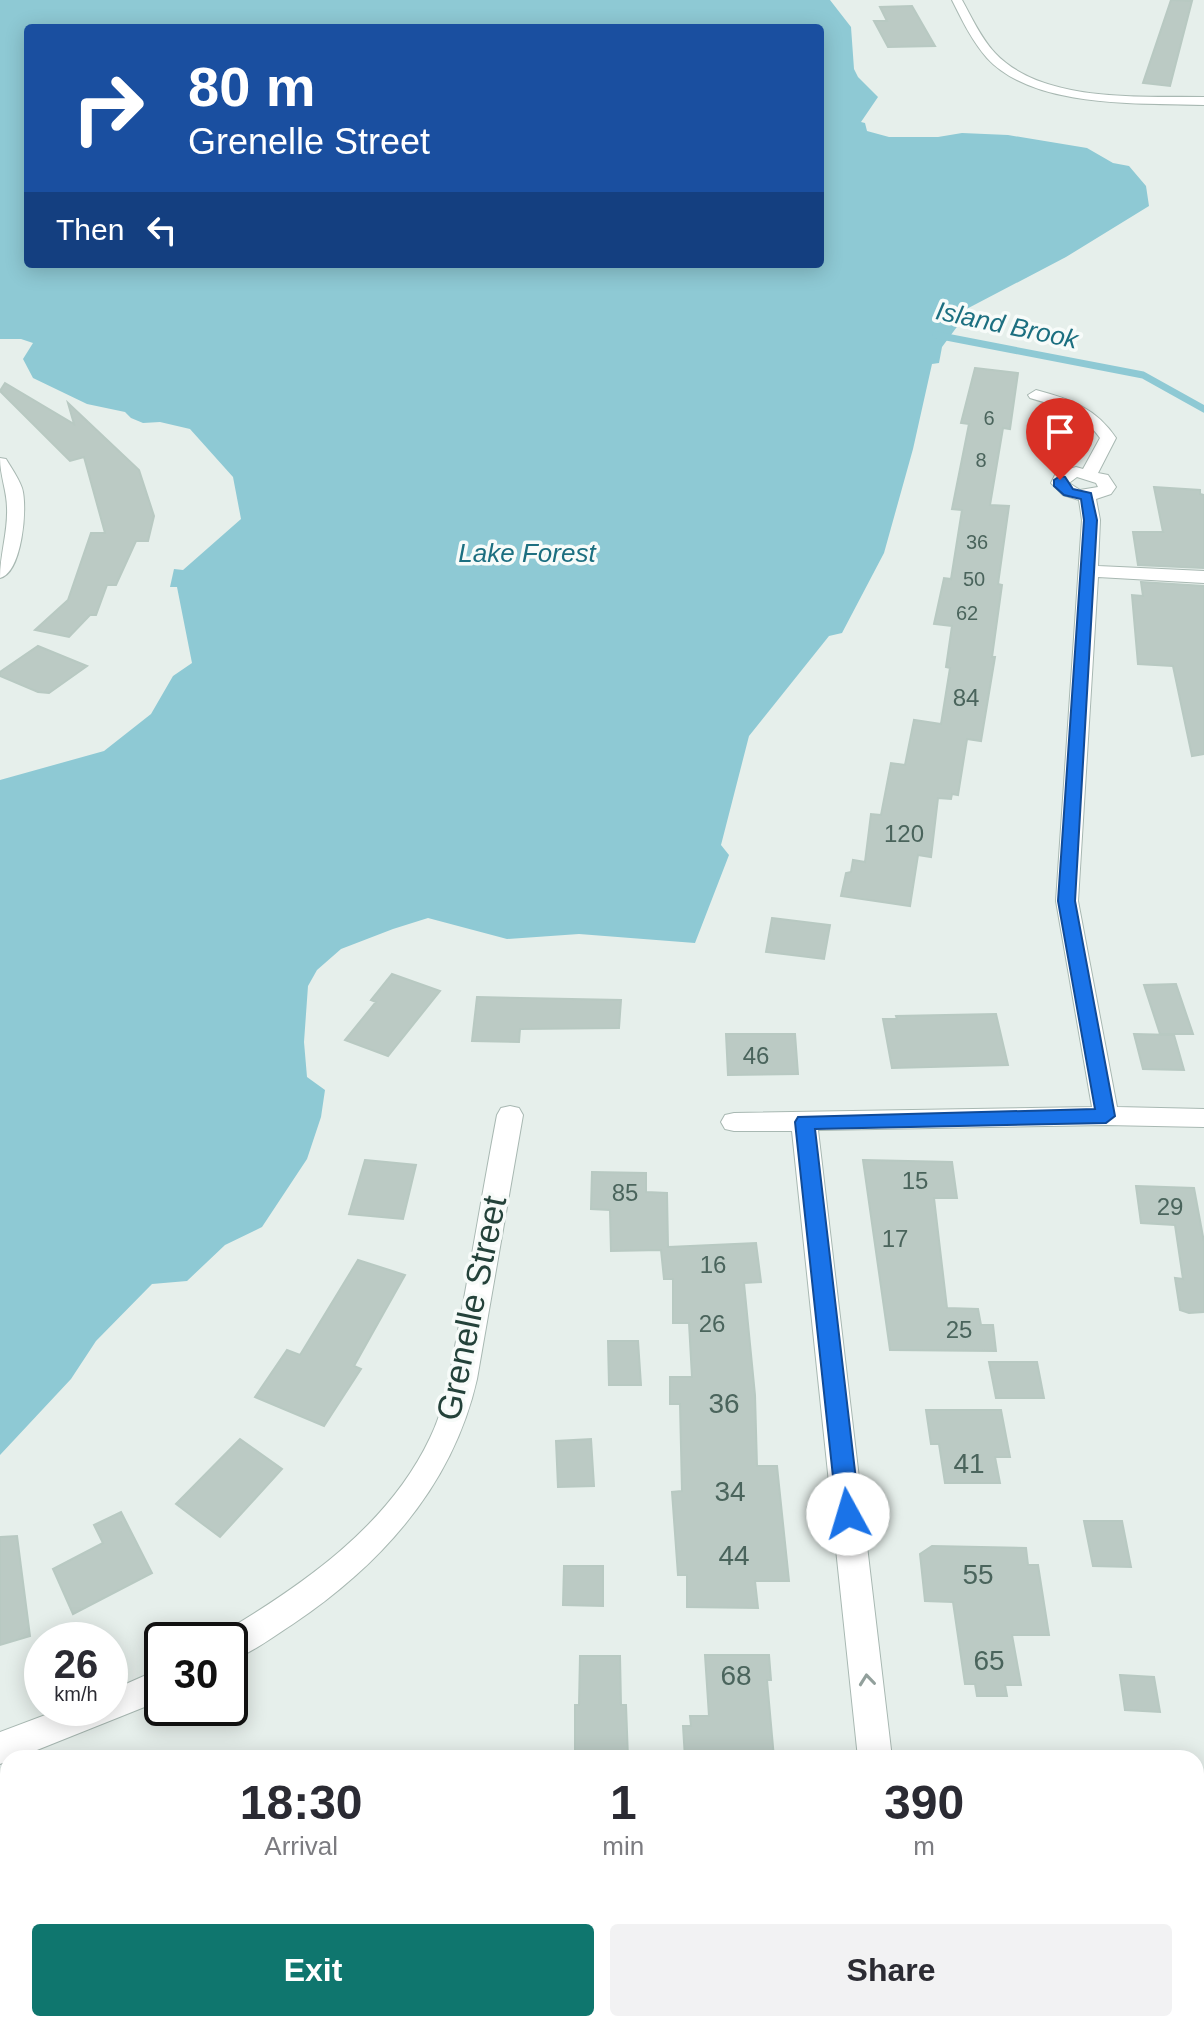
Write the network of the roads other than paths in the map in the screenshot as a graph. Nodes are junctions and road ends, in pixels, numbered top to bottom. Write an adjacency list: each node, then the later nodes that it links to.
1 (957, 0): 2 (street)
2 (1204, 101)
3 (1036, 395): 5 (street)
4 (0, 463): 8 (street)
5 (1089, 473): 6 (street); 6 (street)
6 (1087, 496): 7 (street)
7 (1089, 571): 9 (street); 11 (street)
8 (0, 573)
9 (1204, 577)
10 (510, 1115): 15 (street, Grenelle Street)
11 (1106, 1116): 12 (street); 14 (street)
12 (1204, 1118)
13 (734, 1122): 14 (street)
14 (804, 1122): 18 (street, one-way to 14)
15 (248, 1635)
16 (58, 1726): 17 (street)
17 (0, 1748)
18 (874, 1750)

